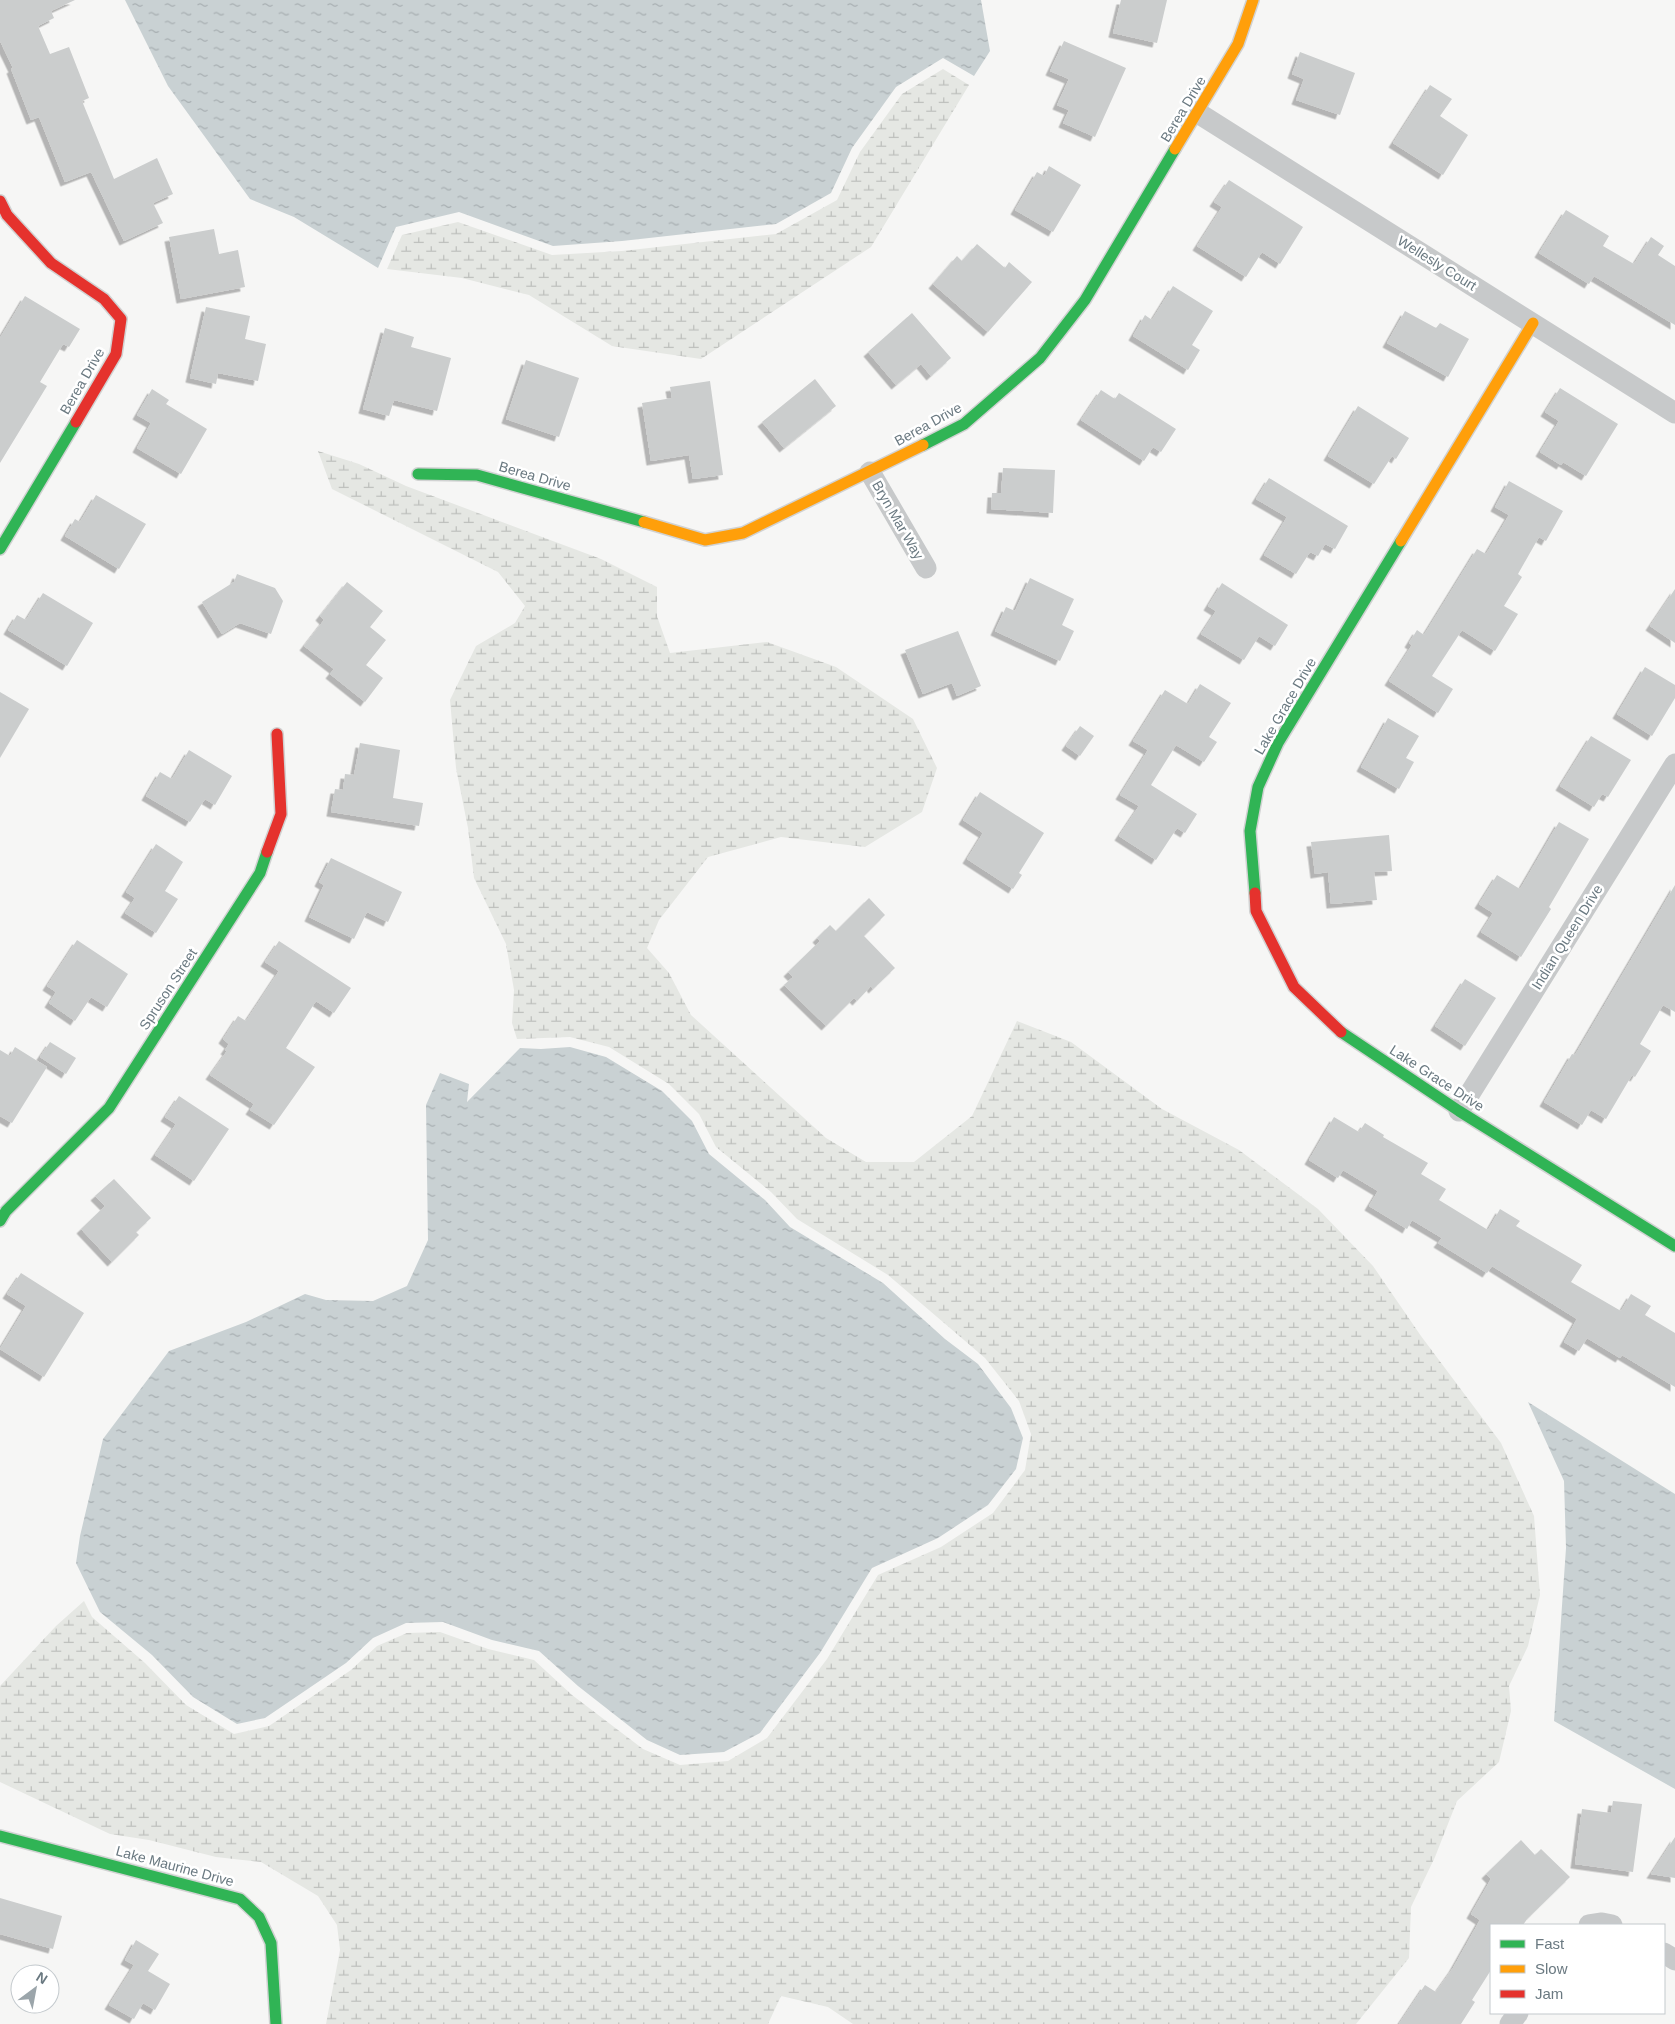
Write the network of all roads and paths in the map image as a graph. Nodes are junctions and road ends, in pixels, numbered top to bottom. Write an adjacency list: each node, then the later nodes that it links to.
1 (1253, 0): 2 (street, Berea Drive)
2 (1198, 113): 4 (street, Wellesly Court); 6 (street, Berea Drive)
3 (0, 202): 8 (street, Berea Drive)
4 (1532, 323): 5 (street, Wellesly Court); 12 (street, Lake Grace Drive)
5 (1675, 413)
6 (870, 472): 7 (street, Berea Drive); 9 (street, Bryn Mar Way)
7 (418, 474)
8 (0, 549)
9 (926, 568)
10 (277, 734): 13 (street, Spruson Street)
11 (1675, 764): 12 (street, Indian Queen Drive)
12 (1459, 1111): 14 (street, Lake Grace Drive)
13 (0, 1221)
14 (1675, 1246)
15 (0, 1836): 16 (street, Lake Maurine Drive)
16 (276, 2024)

